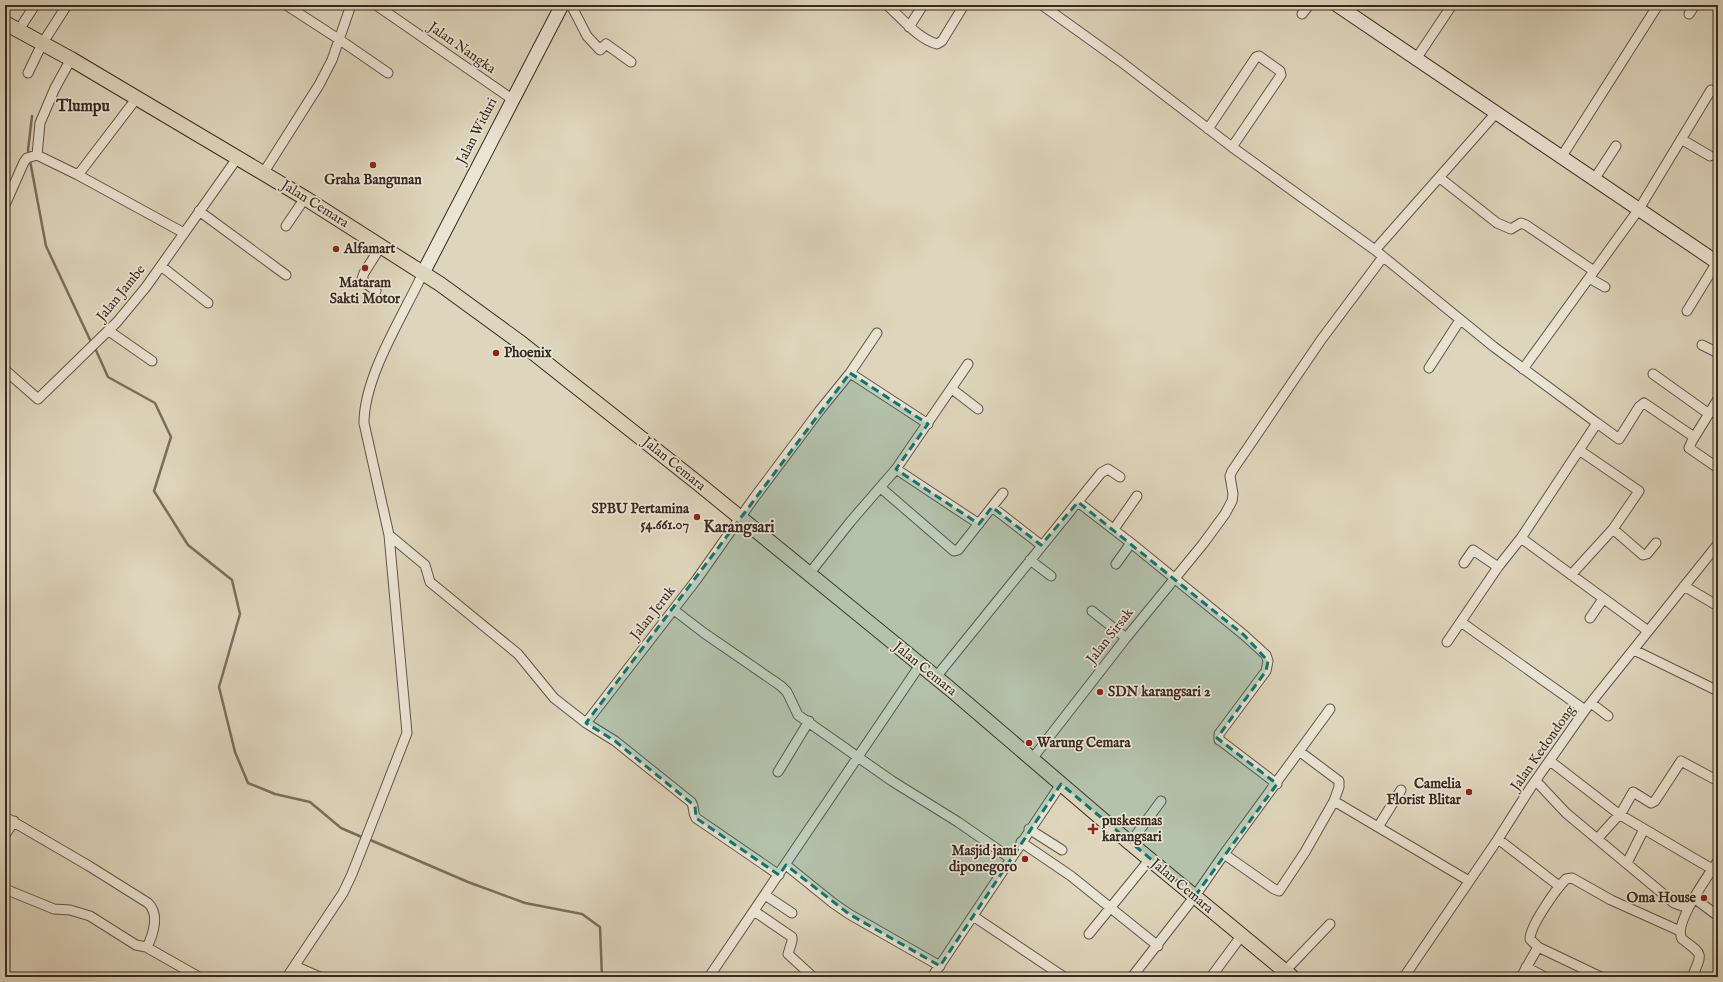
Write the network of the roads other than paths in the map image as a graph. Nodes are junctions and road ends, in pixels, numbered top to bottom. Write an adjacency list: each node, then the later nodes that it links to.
1 (35, 5): 21 (street)
2 (67, 5): 23 (street)
3 (286, 5): 22 (street)
4 (351, 5): 22 (street)
5 (376, 5): 31 (street, Jalan Nangka)
6 (562, 5): 31 (main road, Jalan Widuri)
7 (571, 5): 26 (street)
8 (887, 5): 20 (street)
9 (923, 5): 20 (street)
10 (964, 5): 20 (street)
11 (1042, 5): 33 (street)
12 (1309, 5): 17 (street)
13 (1337, 5): 25 (main road)
14 (1452, 5): 25 (street)
15 (1658, 5): 38 (street)
16 (1695, 5): 18 (street)
17 (1302, 14)
18 (1689, 14)
19 (5, 23): 21 (main road, Jalan Cemara)
20 (910, 27)
21 (18, 31): 23 (main road, Jalan Cemara)
22 (340, 40): 28 (street); 41 (street)
23 (42, 44): 24 (main road, Jalan Cemara); 27 (street)
24 (71, 59): 30 (main road, Jalan Cemara); 37 (street)
25 (1416, 59): 32 (main road)
26 (631, 62)
27 (28, 73)
28 (388, 73)
29 (1711, 90): 34 (street)
30 (136, 99): 40 (main road, Jalan Cemara); 42 (street)
31 (512, 99): 56 (main road, Jalan Widuri)
32 (1496, 113): 38 (main road); 43 (street)
33 (1208, 129): 36 (street); 36 (street)
34 (1681, 139): 39 (street); 47 (street)
35 (1616, 146): 44 (street)
36 (1232, 147): 52 (street)
37 (33, 156): 42 (street); 46 (street)
38 (1562, 156): 44 (main road)
39 (1710, 156)
40 (238, 157): 41 (main road, Jalan Cemara); 48 (street, Jalan Jambe)
41 (264, 172): 45 (main road, Jalan Cemara)
42 (78, 176): 50 (street)
43 (1440, 178): 52 (street); 58 (street)
44 (1595, 178): 47 (main road)
45 (305, 198): 49 (street); 51 (main road, Jalan Cemara)
46 (5, 206)
47 (1639, 209): 54 (main road); 58 (street)
48 (199, 211): 50 (street, Jalan Jambe); 57 (street)
49 (286, 226)
50 (184, 233): 55 (street, Jalan Jambe)
51 (381, 246): 56 (main road, Jalan Cemara); 60 (street)
52 (1375, 250): 53 (street)
53 (1383, 257): 63 (street); 108 (street, Jalan Sirsak)
54 (1718, 262): 62 (street)
55 (161, 266): 61 (street); 64 (street, Jalan Jambe)
56 (423, 273): 91 (main road, Jalan Cemara); 95 (street)
57 (286, 275)
58 (1591, 275): 59 (street); 71 (street)
59 (1605, 287)
60 (376, 291)
61 (208, 303)
62 (1687, 311)
63 (1460, 320): 70 (street); 71 (street)
64 (109, 331): 68 (street); 72 (street, Jalan Jambe)
65 (877, 333): 73 (street, Jalan Jeruk)
66 (1702, 345): 67 (street)
67 (1718, 353)
68 (152, 361)
69 (968, 364): 75 (street)
70 (1429, 368)
71 (1523, 369): 79 (street)
72 (5, 370)
73 (850, 373): 80 (street); 91 (street, Jalan Jeruk)
74 (1653, 374): 78 (street)
75 (952, 389): 77 (street); 80 (street)
76 (1718, 399): 78 (street)
77 (978, 409)
78 (1709, 414): 81 (street)
79 (1596, 423): 81 (street); 82 (street)
80 (928, 424): 84 (street)
81 (1694, 437): 83 (street)
82 (1579, 450): 94 (street); 96 (street)
83 (1718, 468)
84 (896, 469): 86 (street); 92 (street)
85 (1120, 477): 89 (street)
86 (881, 488): 92 (street); 105 (street)
87 (1003, 493): 90 (street)
88 (1137, 496): 93 (street)
89 (1078, 502): 93 (street); 100 (street)
90 (992, 507): 92 (street); 100 (street)
91 (740, 518): 105 (main road, Jalan Cemara); 112 (street, Jalan Jeruk)
92 (979, 524)
93 (1114, 529): 97 (street)
94 (1613, 529): 98 (street); 106 (street)
95 (389, 535): 127 (street); 178 (street)
96 (1520, 538): 104 (street); 106 (street)
97 (1131, 543): 103 (street); 108 (street)
98 (1656, 543)
99 (1718, 544): 109 (street, Jalan Kedondong)
100 (1042, 545): 101 (street)
101 (1030, 560): 107 (street); 121 (street)
102 (1464, 563): 104 (street)
103 (1116, 564)
104 (1498, 567): 115 (street)
105 (809, 574): 120 (main road, Jalan Cemara)
106 (1571, 575): 110 (street)
107 (1051, 576)
108 (1174, 578): 117 (street, Jalan Sirsak); 135 (street)
109 (1684, 586): 111 (street); 116 (street, Jalan Kedondong)
110 (1603, 599): 114 (street); 116 (street)
111 (1718, 606)
112 (674, 610): 126 (street); 127 (street, Jalan Jeruk)
113 (1092, 611): 117 (street)
114 (1590, 618)
115 (1461, 622): 118 (street); 123 (street)
116 (1648, 631): 119 (street, Jalan Kedondong)
117 (1126, 638): 130 (street, Jalan Sirsak)
118 (1447, 642)
119 (1634, 650): 122 (street); 123 (street, Jalan Kedondong)
120 (920, 666): 121 (main road, Jalan Cemara); 129 (street)
121 (936, 677): 130 (main road, Jalan Cemara)
122 (1718, 691)
123 (1588, 707): 125 (street); 131 (street, Jalan Kedondong)
124 (1330, 709): 128 (street)
125 (1608, 716)
126 (808, 721): 129 (street); 132 (street)
127 (586, 723): 158 (street)
128 (1300, 751): 135 (street); 139 (street)
129 (859, 757): 152 (street); 156 (street)
130 (1032, 759): 134 (main road, Jalan Cemara)
131 (1550, 761): 136 (street, Jalan Kedondong); 140 (street)
132 (778, 772)
133 (1718, 781): 140 (street)
134 (1061, 784): 143 (street); 149 (main road, Jalan Cemara)
135 (1277, 784): 151 (street)
136 (1534, 784): 146 (street, Jalan Kedondong); 147 (street)
137 (1401, 790): 142 (street)
138 (1161, 801): 149 (street)
139 (1334, 801): 142 (street); 151 (street)
140 (1620, 815): 144 (street); 147 (street)
141 (9, 819): 145 (street); 176 (street)
142 (1378, 827): 159 (street)
143 (1029, 829): 148 (street); 150 (street)
144 (1644, 829): 155 (street); 157 (street)
145 (5, 835)
146 (1498, 839): 159 (street, Jalan Kedondong); 160 (street)
147 (1598, 839): 155 (street)
148 (1021, 842): 152 (street); 165 (street)
149 (1130, 843): 153 (main road, Jalan Cemara)
150 (1062, 850)
151 (1224, 854): 163 (street)
152 (1010, 858): 169 (street)
153 (1150, 859): 163 (main road, Jalan Cemara); 165 (street)
154 (1718, 861): 157 (street)
155 (1627, 863): 166 (street)
156 (786, 865): 158 (street); 179 (street)
157 (1712, 869): 164 (street)
158 (779, 876): 162 (street)
159 (1469, 881): 191 (street, Jalan Kedondong)
160 (1559, 886): 172 (street); 177 (street)
161 (5, 889): 176 (street)
162 (766, 895): 167 (street); 168 (street)
163 (1195, 896): 174 (main road, Jalan Cemara); 175 (street)
164 (1694, 898): 166 (street); 170 (street)
165 (1111, 906): 173 (street); 175 (street)
166 (1687, 911): 172 (street)
167 (792, 913)
168 (753, 914): 185 (street); 186 (street)
169 (973, 916): 179 (street); 188 (street)
170 (1718, 916)
171 (1330, 924): 181 (street)
172 (1680, 931): 195 (street)
173 (1089, 934)
174 (1242, 935): 181 (main road, Jalan Cemara); 190 (street)
175 (1158, 946): 189 (street)
176 (147, 947): 182 (street)
177 (1538, 947): 180 (street); 194 (street)
178 (295, 966): 183 (street); 184 (street)
179 (940, 966): 187 (street)
180 (1526, 967): 192 (street); 193 (street)
181 (1288, 974)
182 (199, 977)
183 (287, 977)
184 (320, 977)
185 (709, 977)
186 (813, 977)
187 (932, 977)
188 (1064, 977)
189 (1132, 977)
190 (1211, 977)
191 (1404, 977)
192 (1521, 977)
193 (1545, 977)
194 (1601, 977)
195 (1692, 977)

